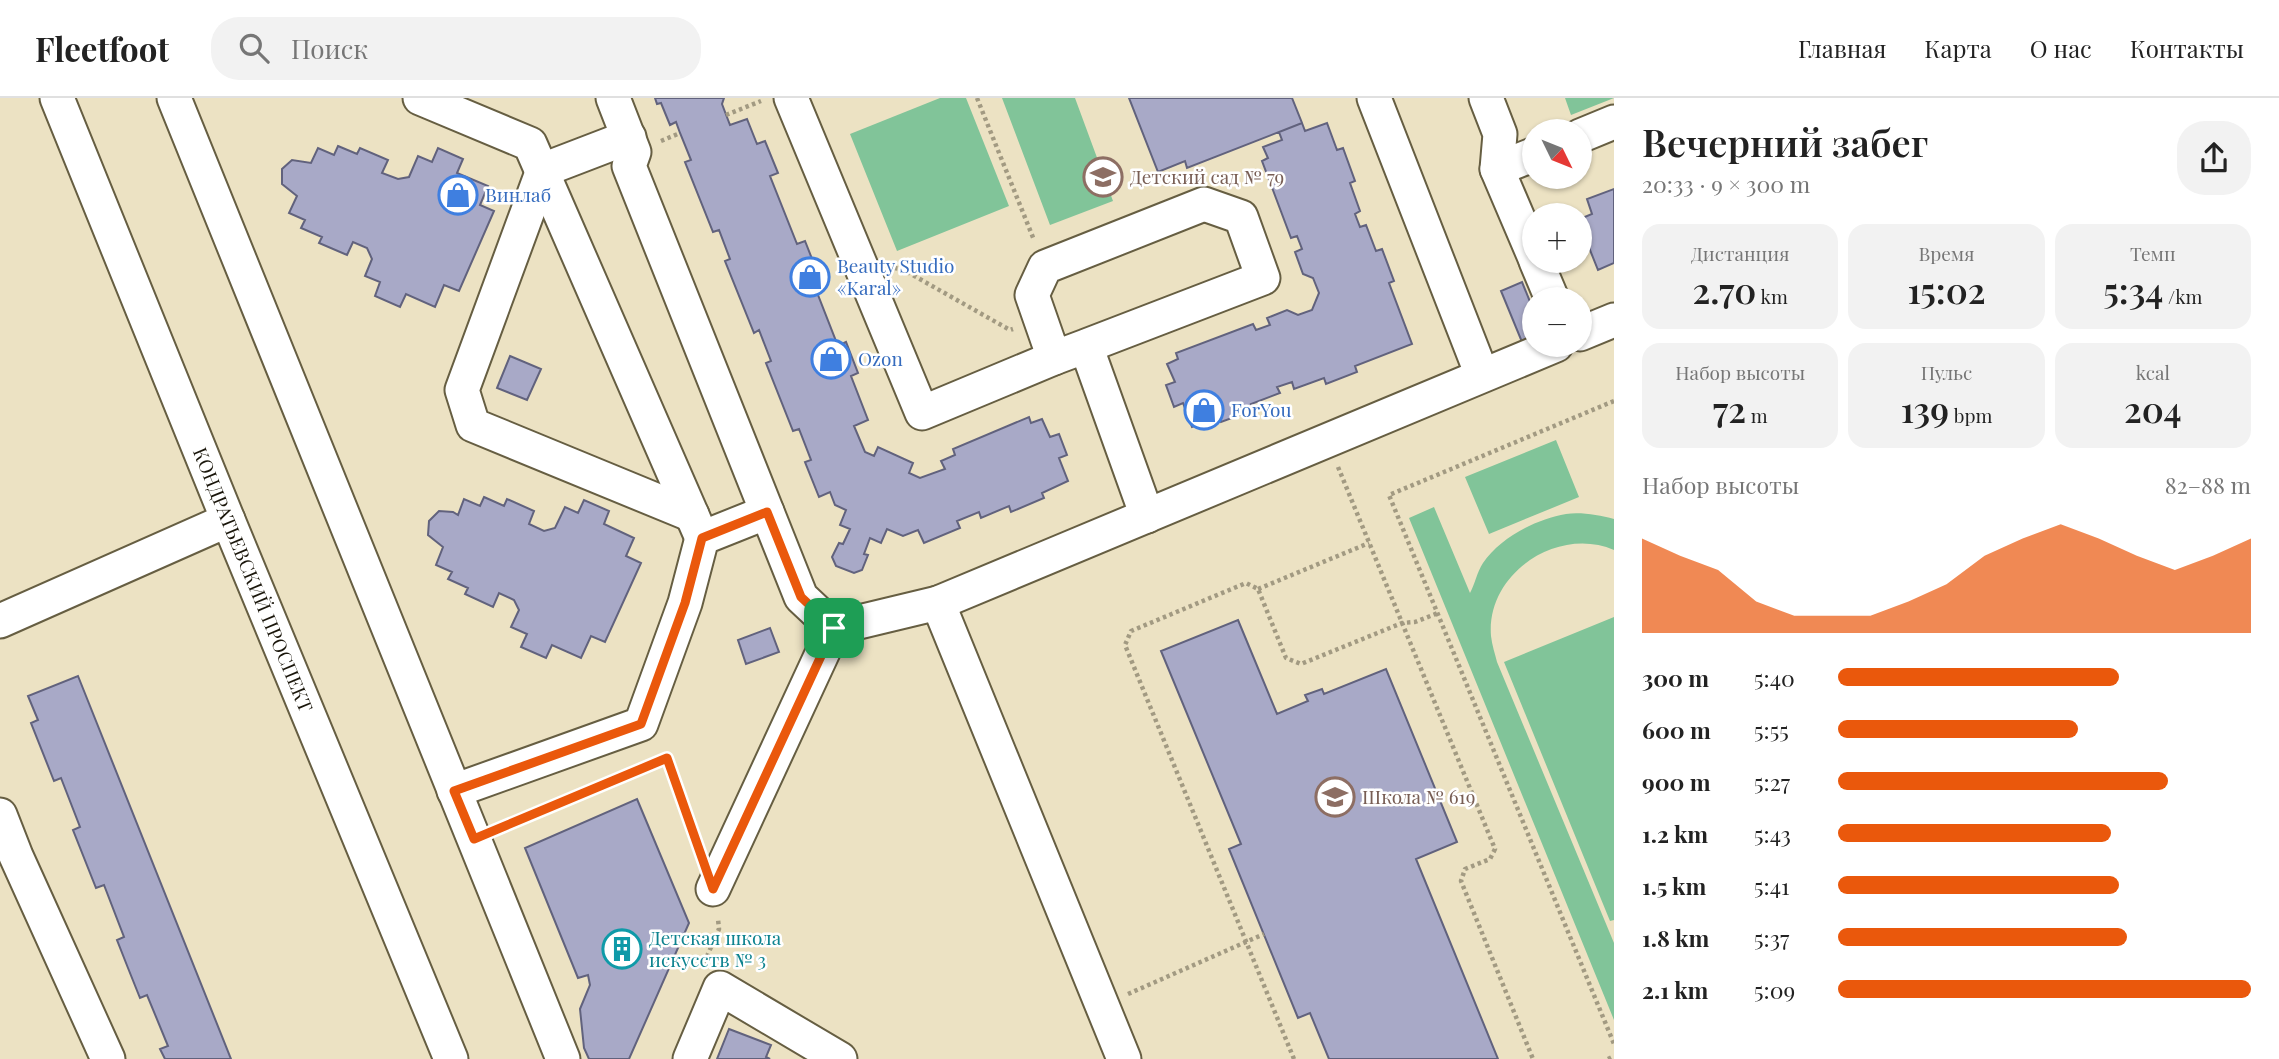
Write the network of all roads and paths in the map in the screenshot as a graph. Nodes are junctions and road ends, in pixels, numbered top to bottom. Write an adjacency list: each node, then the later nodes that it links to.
1 (174, 98): 40 (street)
2 (420, 98): 16 (street)
3 (613, 98): 13 (street)
4 (768, 98): 10 (path)
5 (791, 98): 18 (street)
6 (977, 98): 19 (path)
7 (1374, 98): 26 (street)
8 (1486, 98): 15 (street)
9 (68, 101): 31 (street, КОНДРАТЬЕВСКИЙ ПРОСПЕКТ)
10 (726, 115)
11 (1614, 122): 12 (street)
12 (1592, 131)
13 (629, 138): 16 (street); 29 (street)
14 (1522, 159): 15 (street)
15 (1497, 169): 17 (street)
16 (543, 170): 32 (street); 32 (street)
17 (1522, 228)
18 (859, 261): 20 (path); 25 (street)
19 (1045, 267): 20 (street); 23 (street)
20 (1040, 317): 25 (street)
21 (1614, 320): 22 (street)
22 (1592, 329)
23 (1086, 346): 25 (street); 30 (street)
24 (1527, 357): 26 (street)
25 (1054, 358)
26 (1482, 376): 28 (street)
27 (1614, 401): 36 (path)
28 (1327, 440): 30 (street); 33 (path)
29 (767, 512): 32 (street); 39 (street)
30 (1147, 516): 35 (street)
31 (228, 520): 37 (street); 53 (street, КОНДРАТЬЕВСКИЙ ПРОСПЕКТ)
32 (697, 526): 40 (street)
33 (1369, 543): 34 (path); 38 (path)
34 (1258, 589): 38 (path); 46 (path)
35 (938, 603): 39 (street); 48 (street)
36 (1438, 613): 38 (path); 49 (path)
37 (0, 621)
38 (1402, 623): 58 (path)
39 (834, 628): 44 (street)
40 (454, 791): 42 (street)
41 (0, 815): 43 (street)
42 (474, 839): 44 (path); 54 (street)
43 (8, 861): 52 (street)
44 (713, 889): 47 (path)
45 (1264, 934): 46 (path)
46 (1246, 942): 48 (path); 57 (path)
47 (703, 964)
48 (1102, 1005): 56 (street)
49 (1614, 1044)
50 (1614, 1056): 59 (path)
51 (837, 1058): 55 (street)
52 (108, 1059)
53 (451, 1059)
54 (563, 1059)
55 (690, 1059)
56 (1124, 1059)
57 (1294, 1059)
58 (1533, 1059)
59 (1608, 1059)

